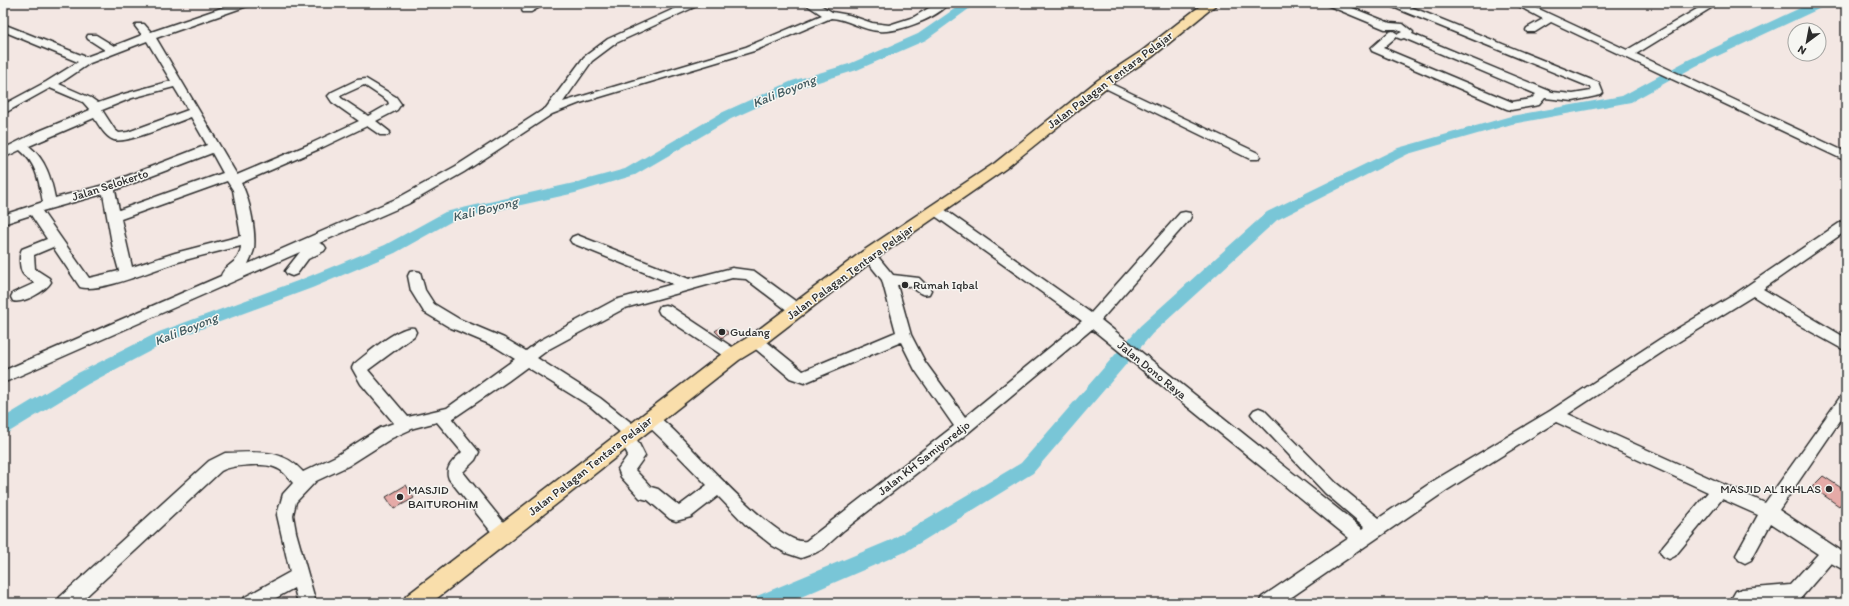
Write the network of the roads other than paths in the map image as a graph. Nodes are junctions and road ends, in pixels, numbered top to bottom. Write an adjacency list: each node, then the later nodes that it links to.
1 (246, 3): 19 (street)
2 (542, 3): 11 (street)
3 (695, 3): 30 (street)
4 (809, 3): 13 (street)
5 (944, 3): 13 (street)
6 (1212, 3): 25 (main road, Jalan Palagan Tentara Pelajar)
7 (1331, 3): 18 (street)
8 (1392, 3): 12 (street)
9 (1518, 3): 14 (street)
10 (1714, 3): 22 (street)
11 (527, 10)
12 (1418, 13): 18 (street); 27 (street)
13 (830, 16): 30 (street)
14 (1551, 18): 17 (street); 22 (street)
15 (140, 26): 19 (street)
16 (3, 27): 23 (street)
17 (1531, 30)
18 (1397, 31): 27 (street); 27 (street)
19 (150, 36): 21 (street); 24 (street)
20 (92, 37): 21 (street)
21 (113, 50): 23 (street)
22 (1627, 54): 37 (street)
23 (86, 61): 26 (street)
24 (177, 83): 29 (street); 31 (street)
25 (1103, 83): 36 (street); 42 (main road, Jalan Palagan Tentara Pelajar)
26 (50, 84): 28 (street); 29 (street)
27 (1543, 92)
28 (3, 110)
29 (96, 110): 31 (street); 33 (street)
30 (549, 111): 47 (street)
31 (194, 112): 34 (street)
32 (384, 132): 38 (street)
33 (21, 145): 35 (street); 40 (street)
34 (215, 147): 38 (street); 39 (street, Jalan Selokerto)
35 (4, 153)
36 (1254, 156)
37 (1846, 157)
38 (232, 178): 44 (street); 50 (street)
39 (108, 188): 40 (street, Jalan Selokerto); 44 (street)
40 (50, 204): 41 (street, Jalan Selokerto)
41 (34, 209): 45 (street, Jalan Selokerto); 49 (street)
42 (936, 210): 51 (main road, Jalan Palagan Tentara Pelajar); 64 (street, Jalan Dono Raya)
43 (1185, 216): 64 (street, Jalan KH Samiyoredjo)
44 (114, 217): 54 (street)
45 (3, 220)
46 (1846, 225): 59 (street)
47 (336, 231): 52 (street); 53 (street)
48 (577, 240): 57 (street)
49 (55, 241): 54 (street); 61 (street)
50 (247, 245): 52 (street); 54 (street); 58 (street)
51 (869, 255): 56 (street); 63 (main road, Jalan Palagan Tentara Pelajar)
52 (271, 260): 58 (street)
53 (292, 271)
54 (127, 274)
55 (415, 276): 70 (street)
56 (888, 279): 60 (street); 66 (street)
57 (688, 284): 63 (street); 70 (street)
58 (212, 286): 71 (street)
59 (1752, 289): 68 (street); 74 (street)
60 (924, 290)
61 (18, 297)
62 (665, 310): 69 (street)
63 (798, 310): 67 (main road, Jalan Palagan Tentara Pelajar)
64 (1092, 322): 78 (street, Jalan KH Samiyoredjo); 86 (street, Jalan Dono Raya)
65 (409, 332): 77 (street)
66 (904, 335): 67 (street); 78 (street)
67 (756, 341): 69 (main road, Jalan Palagan Tentara Pelajar)
68 (1846, 345)
69 (733, 355): 76 (main road, Jalan Palagan Tentara Pelajar)
70 (525, 358): 75 (street); 79 (street)
71 (3, 377)
72 (1846, 400): 83 (street)
73 (1259, 414): 84 (street)
74 (1555, 415): 82 (street); 84 (street)
75 (441, 416): 77 (street); 85 (street)
76 (650, 419): 79 (main road, Jalan Palagan Tentara Pelajar); 81 (street, Jalan KH Samiyoredjo)
77 (405, 425): 80 (street)
78 (964, 427): 81 (street, Jalan KH Samiyoredjo)
79 (629, 435): 81 (street); 85 (main road, Jalan Palagan Tentara Pelajar)
80 (303, 482): 91 (street); 92 (street)
81 (718, 486)
82 (1720, 489): 83 (street); 87 (street)
83 (1768, 512): 88 (street); 89 (street)
84 (1378, 527): 86 (street)
85 (503, 534): 95 (main road, Jalan Palagan Tentara Pelajar)
86 (1361, 538): 96 (street)
87 (1669, 551)
88 (1830, 552): 90 (street); 97 (street)
89 (1745, 555)
90 (1846, 563)
91 (300, 575): 93 (street); 94 (street)
92 (66, 603)
93 (251, 603)
94 (307, 603)
95 (414, 603)
96 (1268, 603)
97 (1738, 603)

